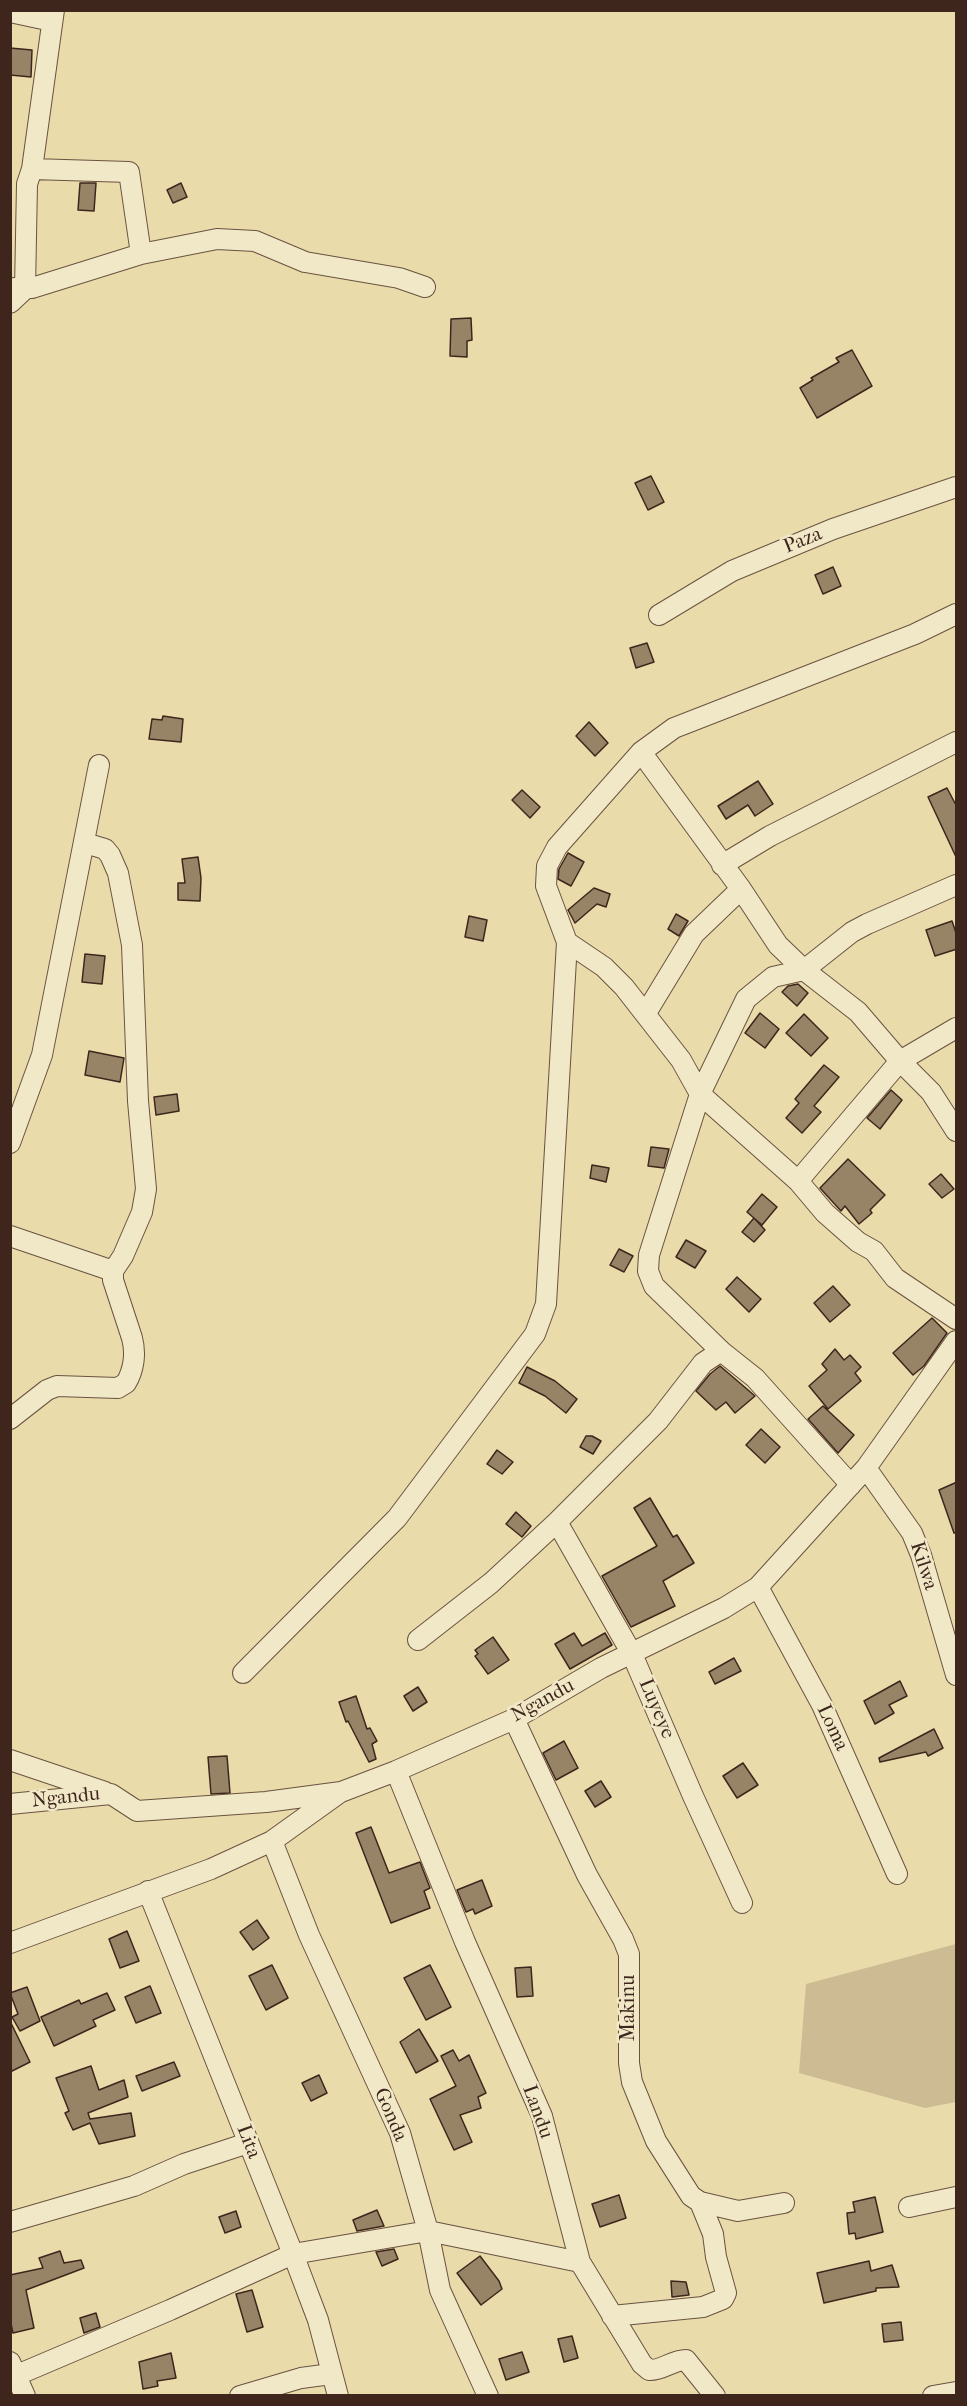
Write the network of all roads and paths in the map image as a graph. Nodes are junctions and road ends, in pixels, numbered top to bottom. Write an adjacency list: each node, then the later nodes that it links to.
1 (10, 12): 2 (street)
2 (53, 16): 3 (street)
3 (23, 179): 4 (street); 6 (street)
4 (141, 254): 5 (street); 6 (street)
5 (424, 287)
6 (18, 288): 7 (street)
7 (10, 303)
8 (957, 487): 10 (street, Paza)
9 (957, 614): 12 (street)
10 (659, 615)
11 (957, 742): 15 (street)
12 (641, 752): 15 (street); 18 (street)
13 (99, 765): 14 (street)
14 (85, 843): 25 (street); 28 (street)
15 (722, 865): 17 (street)
16 (957, 885): 19 (street)
17 (741, 889): 19 (street); 20 (street)
18 (567, 942): 20 (street); 39 (street)
19 (804, 970): 22 (street); 23 (street)
20 (645, 1013): 23 (street)
21 (957, 1028): 22 (street)
22 (900, 1061): 24 (street); 26 (street)
23 (700, 1094): 26 (street); 31 (street)
24 (957, 1131)
25 (10, 1143)
26 (798, 1181): 29 (street)
27 (10, 1236): 28 (street)
28 (113, 1271): 32 (street)
29 (957, 1319)
30 (957, 1341): 33 (street, Ngandu)
31 (721, 1351): 34 (street); 35 (street)
32 (10, 1419)
33 (866, 1468): 34 (street, Ngandu); 40 (street, Kilwa)
34 (850, 1485): 36 (street, Ngandu)
35 (557, 1521): 37 (street); 38 (street, Luyeye)
36 (758, 1587): 38 (street, Ngandu); 48 (street, Loma)
37 (418, 1640)
38 (632, 1654): 41 (street, Ngandu); 50 (street, Luyeye)
39 (243, 1673)
40 (957, 1675)
41 (514, 1719): 43 (street, Ngandu); 54 (street, Makinu)
42 (10, 1760): 45 (street)
43 (396, 1771): 44 (street, Ngandu); 60 (street, Landu)
44 (341, 1792): 45 (street, Ngandu); 47 (street)
45 (111, 1794): 46 (street, Ngandu)
46 (10, 1804)
47 (272, 1842): 49 (street); 58 (street, Gonda)
48 (897, 1874)
49 (148, 1891): 51 (street); 52 (street, Lita)
50 (742, 1903)
51 (10, 1943)
52 (248, 2143): 57 (street); 59 (street, Lita)
53 (957, 2198): 56 (street)
54 (700, 2202): 55 (street); 61 (street, Makinu)
55 (784, 2203)
56 (909, 2207)
57 (10, 2222)
58 (428, 2231): 59 (street); 60 (street); 68 (street, Gonda)
59 (293, 2254): 62 (street); 63 (street, Lita)
60 (580, 2262): 61 (street, Landu)
61 (612, 2316): 69 (street, Landu)
62 (13, 2372): 65 (street)
63 (331, 2374): 66 (street); 67 (street, Lita)
64 (957, 2392): 70 (street)
65 (26, 2396)
66 (240, 2396)
67 (338, 2396)
68 (488, 2396)
69 (715, 2396)
70 (933, 2396)

